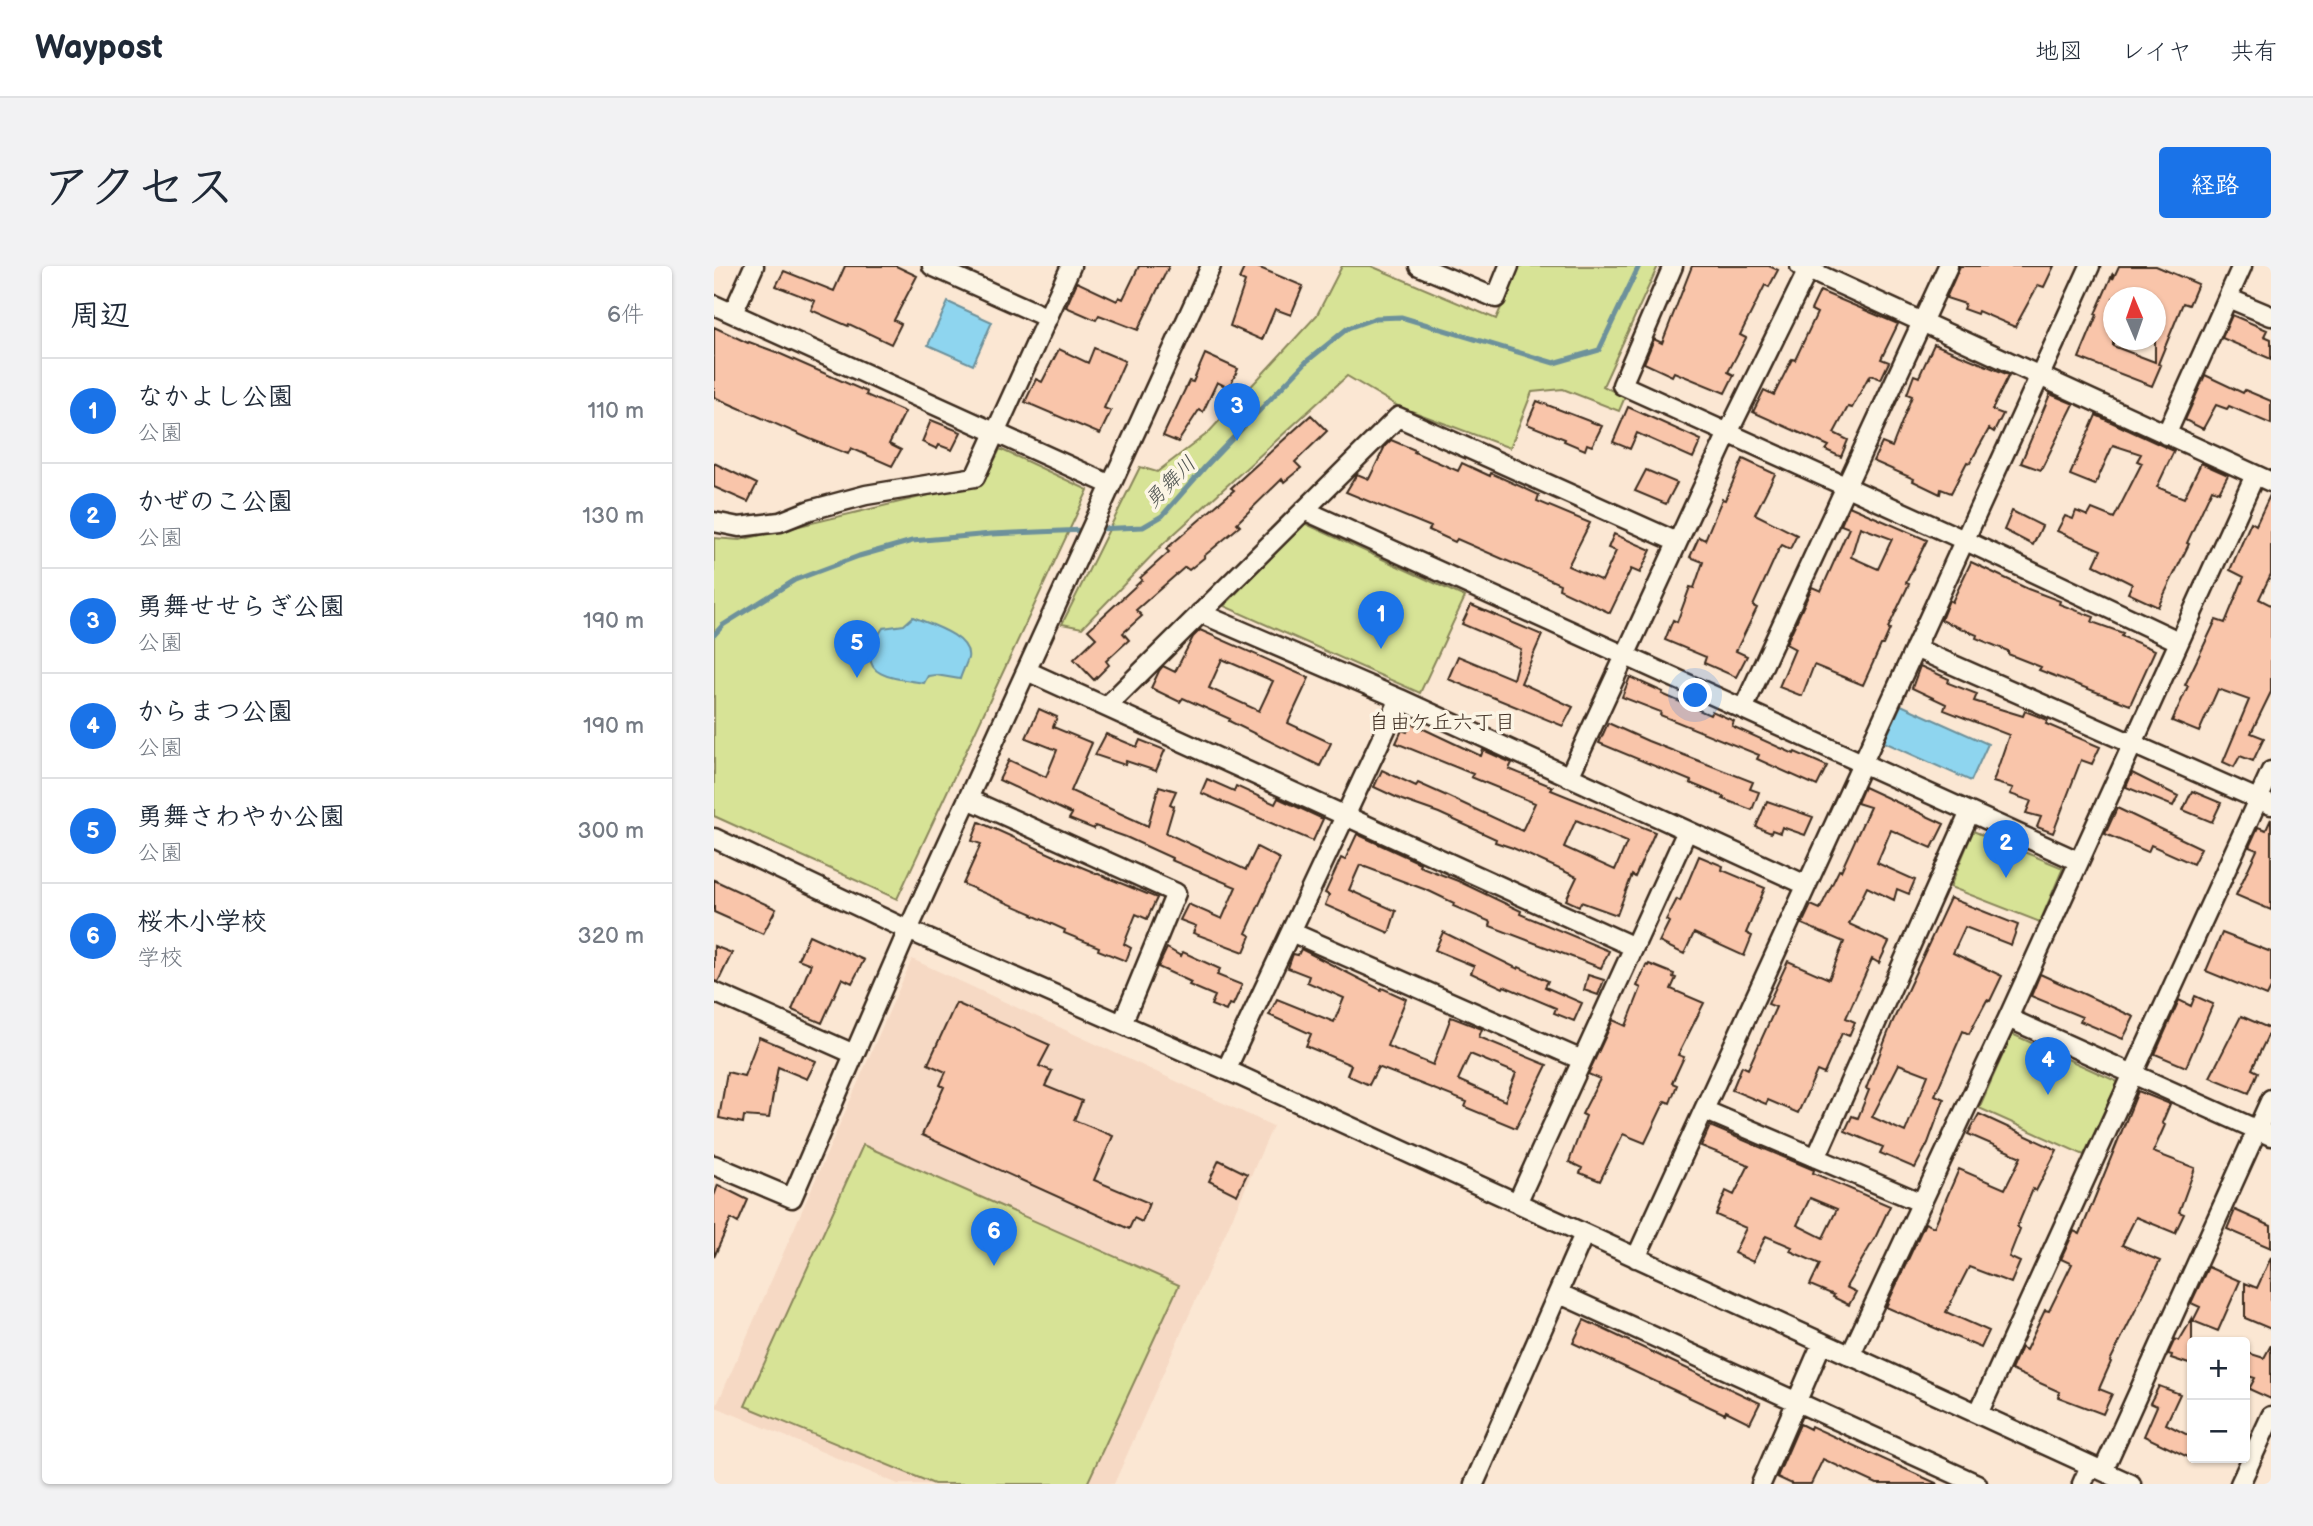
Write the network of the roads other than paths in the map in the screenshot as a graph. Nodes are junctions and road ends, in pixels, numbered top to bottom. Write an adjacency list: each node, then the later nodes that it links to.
1 (754, 266): 14 (street)
2 (932, 266): 16 (street)
3 (1071, 266): 16 (street)
4 (1211, 266): 24 (street)
5 (1419, 266): 6 (street)
6 (1509, 266)
7 (1674, 266): 20 (street)
8 (1948, 266): 17 (street)
9 (2090, 266): 18 (street)
10 (2242, 266): 12 (street)
11 (1806, 267): 17 (street); 20 (street)
12 (2228, 298): 15 (street); 21 (street)
13 (714, 305): 14 (street)
14 (733, 313): 19 (street)
15 (2271, 316)
16 (1048, 318): 19 (street)
17 (1922, 322): 18 (street); 23 (street)
18 (2039, 377): 21 (street); 27 (street)
19 (996, 433): 24 (street); 26 (street)
20 (1728, 433): 23 (street); 28 (street)
21 (2166, 435): 22 (street)
22 (2263, 479): 30 (street)
23 (1847, 487): 27 (street); 36 (street)
24 (1107, 493): 33 (street)
25 (1304, 510): 28 (street); 29 (street); 32 (street)
26 (714, 522)
27 (1964, 540): 30 (street); 31 (street)
28 (1677, 542): 32 (street)
29 (1200, 613): 34 (street); 35 (street)
30 (2178, 641): 37 (street)
31 (1915, 648): 37 (street); 38 (street)
32 (1625, 655): 36 (street); 40 (street)
33 (1027, 671): 35 (street); 41 (street)
34 (1399, 699): 40 (street); 44 (street)
35 (1107, 707): 44 (street)
36 (1743, 709): 38 (street)
37 (2131, 743): 42 (street); 47 (street)
38 (1862, 763): 43 (street); 48 (street)
39 (2271, 771): 42 (street)
40 (1569, 777): 45 (street)
41 (968, 799): 49 (street); 54 (street)
42 (2264, 802): 58 (street)
43 (1970, 812): 47 (street); 62 (street)
44 (1345, 815): 50 (street); 51 (street)
45 (1687, 831): 48 (street); 51 (street)
46 (714, 838): 49 (street)
47 (2078, 861): 53 (street)
48 (1806, 885): 60 (street)
49 (908, 930): 54 (street); 55 (street)
50 (1290, 932): 56 (street); 57 (street)
51 (1634, 947): 56 (street)
52 (714, 992): 55 (street)
53 (2008, 1018): 58 (street); 65 (street)
54 (1122, 1024): 57 (street)
55 (854, 1054): 63 (street)
56 (1582, 1060): 64 (street)
57 (1226, 1070): 64 (street)
58 (2133, 1074): 61 (street); 72 (street)
59 (2271, 1099): 61 (street)
60 (1704, 1110): 62 (street); 67 (street)
61 (2264, 1133): 74 (street)
62 (1816, 1158): 65 (street)
63 (714, 1165)
64 (1517, 1203): 66 (street)
65 (1922, 1203): 70 (street)
66 (1584, 1234): 67 (street); 68 (street)
67 (1636, 1258): 69 (street)
68 (1559, 1293): 71 (street); 75 (street)
69 (1822, 1343): 70 (street); 71 (street)
70 (1850, 1356): 72 (street)
71 (1798, 1402): 76 (street); 77 (street)
72 (1978, 1414): 74 (street)
73 (2271, 1416): 80 (street)
74 (2097, 1469): 78 (street); 79 (street)
75 (1474, 1484)
76 (1761, 1484)
77 (1977, 1484)
78 (2082, 1484)
79 (2131, 1484)
80 (2240, 1484)

